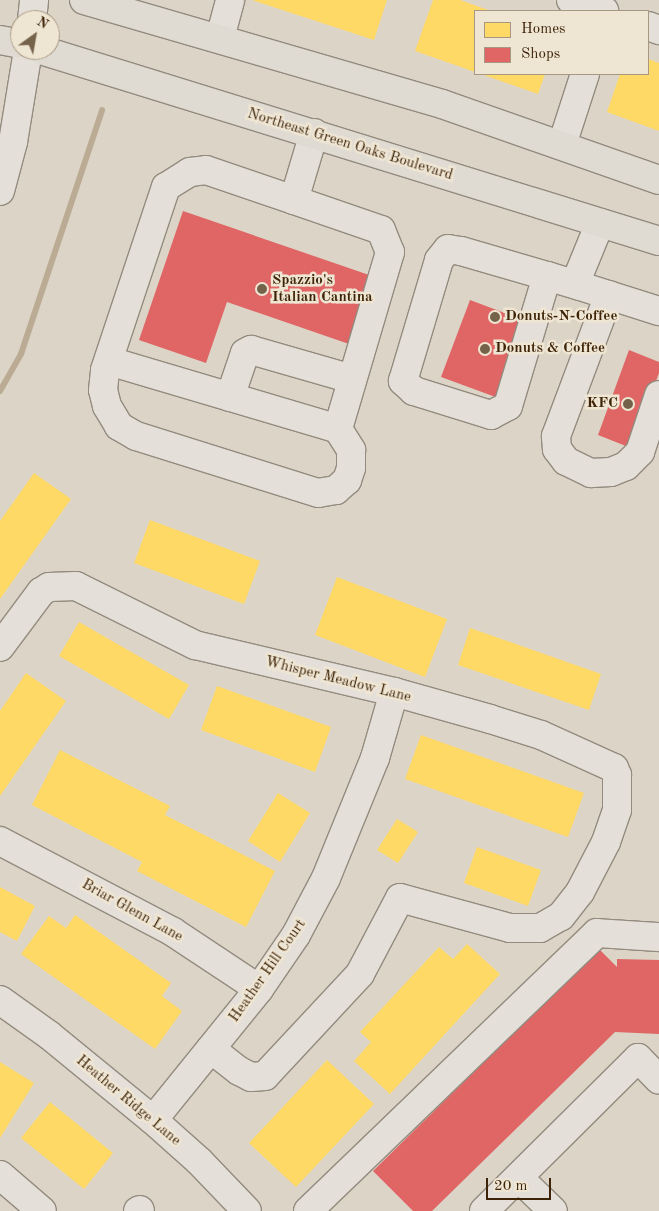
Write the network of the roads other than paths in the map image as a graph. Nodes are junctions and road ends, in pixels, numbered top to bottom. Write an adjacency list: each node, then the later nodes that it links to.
1 (84, 0): 5 (main road)
2 (230, 0): 5 (street)
3 (572, 0): 4 (street)
4 (601, 10)
5 (220, 38): 10 (main road)
6 (60, 56): 9 (main road, Northeast Green Oaks Boulevard)
7 (26, 60): 12 (street)
8 (585, 75): 10 (street)
9 (314, 133): 13 (street); 14 (main road, Northeast Green Oaks Boulevard)
10 (562, 145): 11 (main road)
11 (659, 180)
12 (0, 191)
13 (294, 200): 20 (street); 21 (street)
14 (600, 224): 15 (main road, Northeast Green Oaks Boulevard); 17 (street)
15 (659, 241)
16 (547, 276): 16 (street); 17 (street)
17 (575, 284): 18 (street)
18 (609, 295): 19 (street); 22 (street)
19 (659, 311)
20 (109, 361): 23 (street); 24 (street)
21 (352, 379): 23 (street); 24 (street)
22 (659, 395)
23 (230, 397): 24 (street)
24 (338, 429)
25 (0, 647): 26 (street, Whisper Meadow Lane)
26 (394, 692): 29 (street, Heather Hill Court); 31 (street, Whisper Meadow Lane)
27 (0, 841): 29 (street, Briar Glenn Lane)
28 (659, 938): 38 (street)
29 (259, 989): 31 (street, Heather Hill Court)
30 (1, 1004): 33 (street, Heather Ridge Lane)
31 (217, 1042): 33 (street, Heather Hill Court)
32 (659, 1080): 35 (street)
33 (153, 1120): 36 (street, Heather Ridge Lane)
34 (2, 1176): 37 (street)
35 (519, 1178): 39 (street); 40 (street)
36 (239, 1208)
37 (42, 1211)
38 (308, 1211)
39 (484, 1211)
40 (552, 1211)

